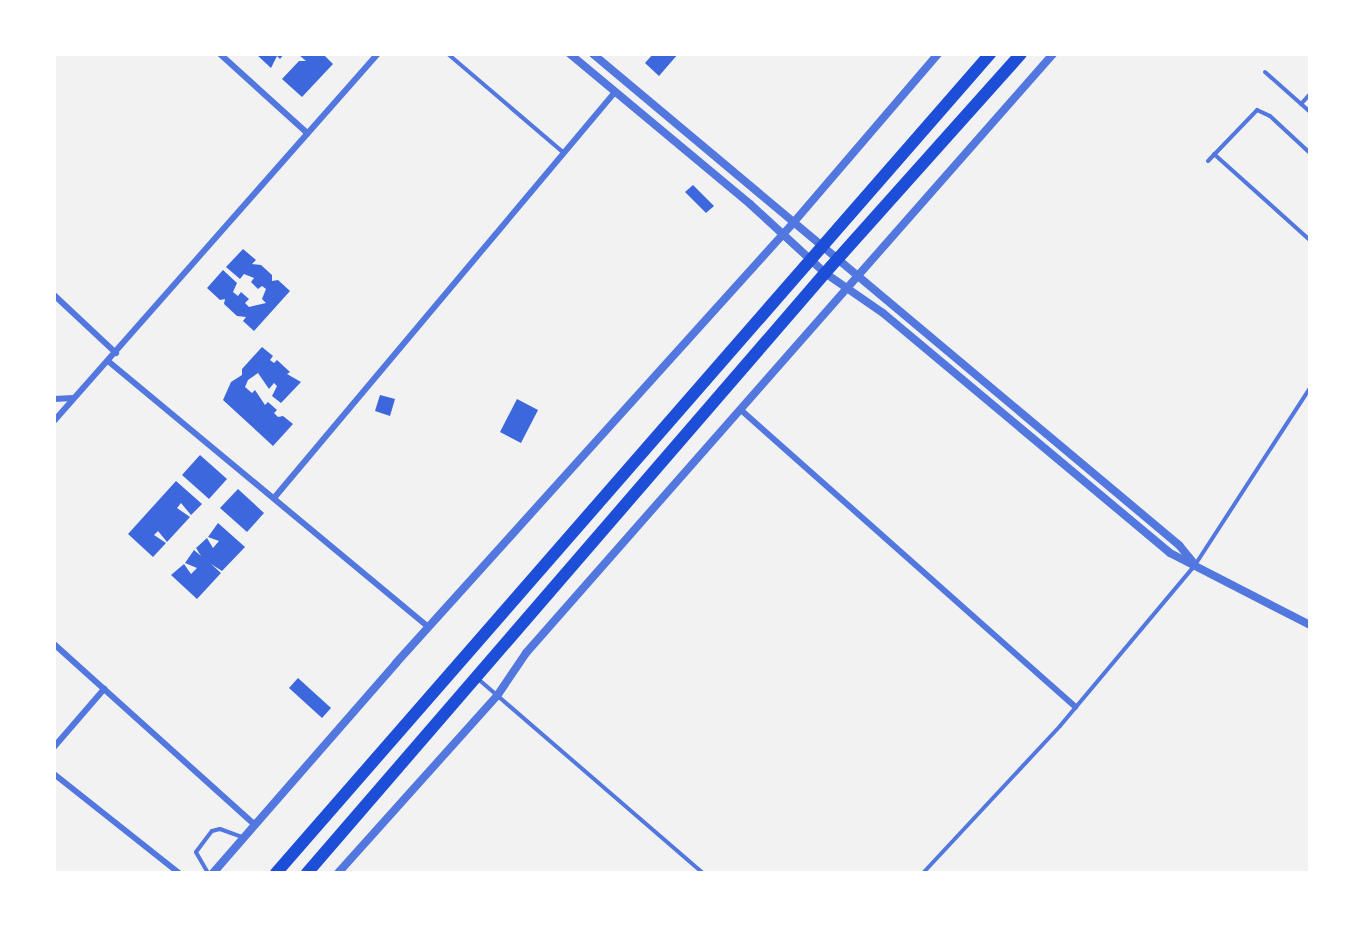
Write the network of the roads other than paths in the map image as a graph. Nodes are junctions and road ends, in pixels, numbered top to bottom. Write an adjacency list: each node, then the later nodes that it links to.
1 (220, 54): 15 (street)
2 (378, 54): 15 (street)
3 (448, 54): 16 (lane)
4 (570, 54): 11 (street)
5 (593, 54): 20 (street)
6 (938, 54): 20 (street)
7 (990, 54): 23 (highway)
8 (1021, 54): 25 (highway)
9 (1053, 54): 27 (street)
10 (1265, 72): 13 (lane)
11 (615, 92): 16 (street); 21 (street)
12 (1310, 94): 13 (lane)
13 (1301, 104): 14 (lane)
14 (1310, 112)
15 (307, 133): 30 (street)
16 (564, 153): 37 (street)
17 (1310, 153): 18 (lane)
18 (1214, 154): 19 (lane); 22 (lane)
19 (1208, 161)
20 (794, 222): 21 (street); 23 (street)
21 (782, 233): 24 (street); 40 (street)
22 (1310, 240)
23 (822, 246): 24 (highway); 25 (street)
24 (810, 258): 26 (street); 53 (highway)
25 (837, 262): 26 (highway); 27 (street)
26 (825, 273): 28 (street); 42 (highway)
27 (855, 276): 28 (street); 38 (street)
28 (846, 287): 35 (street); 38 (street)
29 (54, 295): 30 (street)
30 (116, 353): 31 (street)
31 (108, 361): 33 (street); 37 (street)
32 (1310, 388): 38 (lane)
33 (73, 398): 34 (street); 36 (street)
34 (54, 399)
35 (741, 410): 44 (street); 45 (street)
36 (54, 421)
37 (273, 498): 40 (street)
38 (1196, 565): 39 (street); 45 (lane)
39 (1310, 625)
40 (428, 627): 48 (street)
41 (54, 644): 43 (street)
42 (476, 678): 44 (lane); 54 (highway)
43 (104, 688): 46 (street); 48 (street)
44 (497, 696): 55 (street); 56 (lane)
45 (1076, 707): 57 (lane)
46 (54, 747)
47 (54, 774): 50 (street)
48 (255, 825): 49 (street)
49 (244, 838): 51 (lane); 52 (street)
50 (179, 873)
51 (208, 873)
52 (213, 873)
53 (276, 873)
54 (307, 873)
55 (338, 873)
56 (703, 873)
57 (923, 873)

